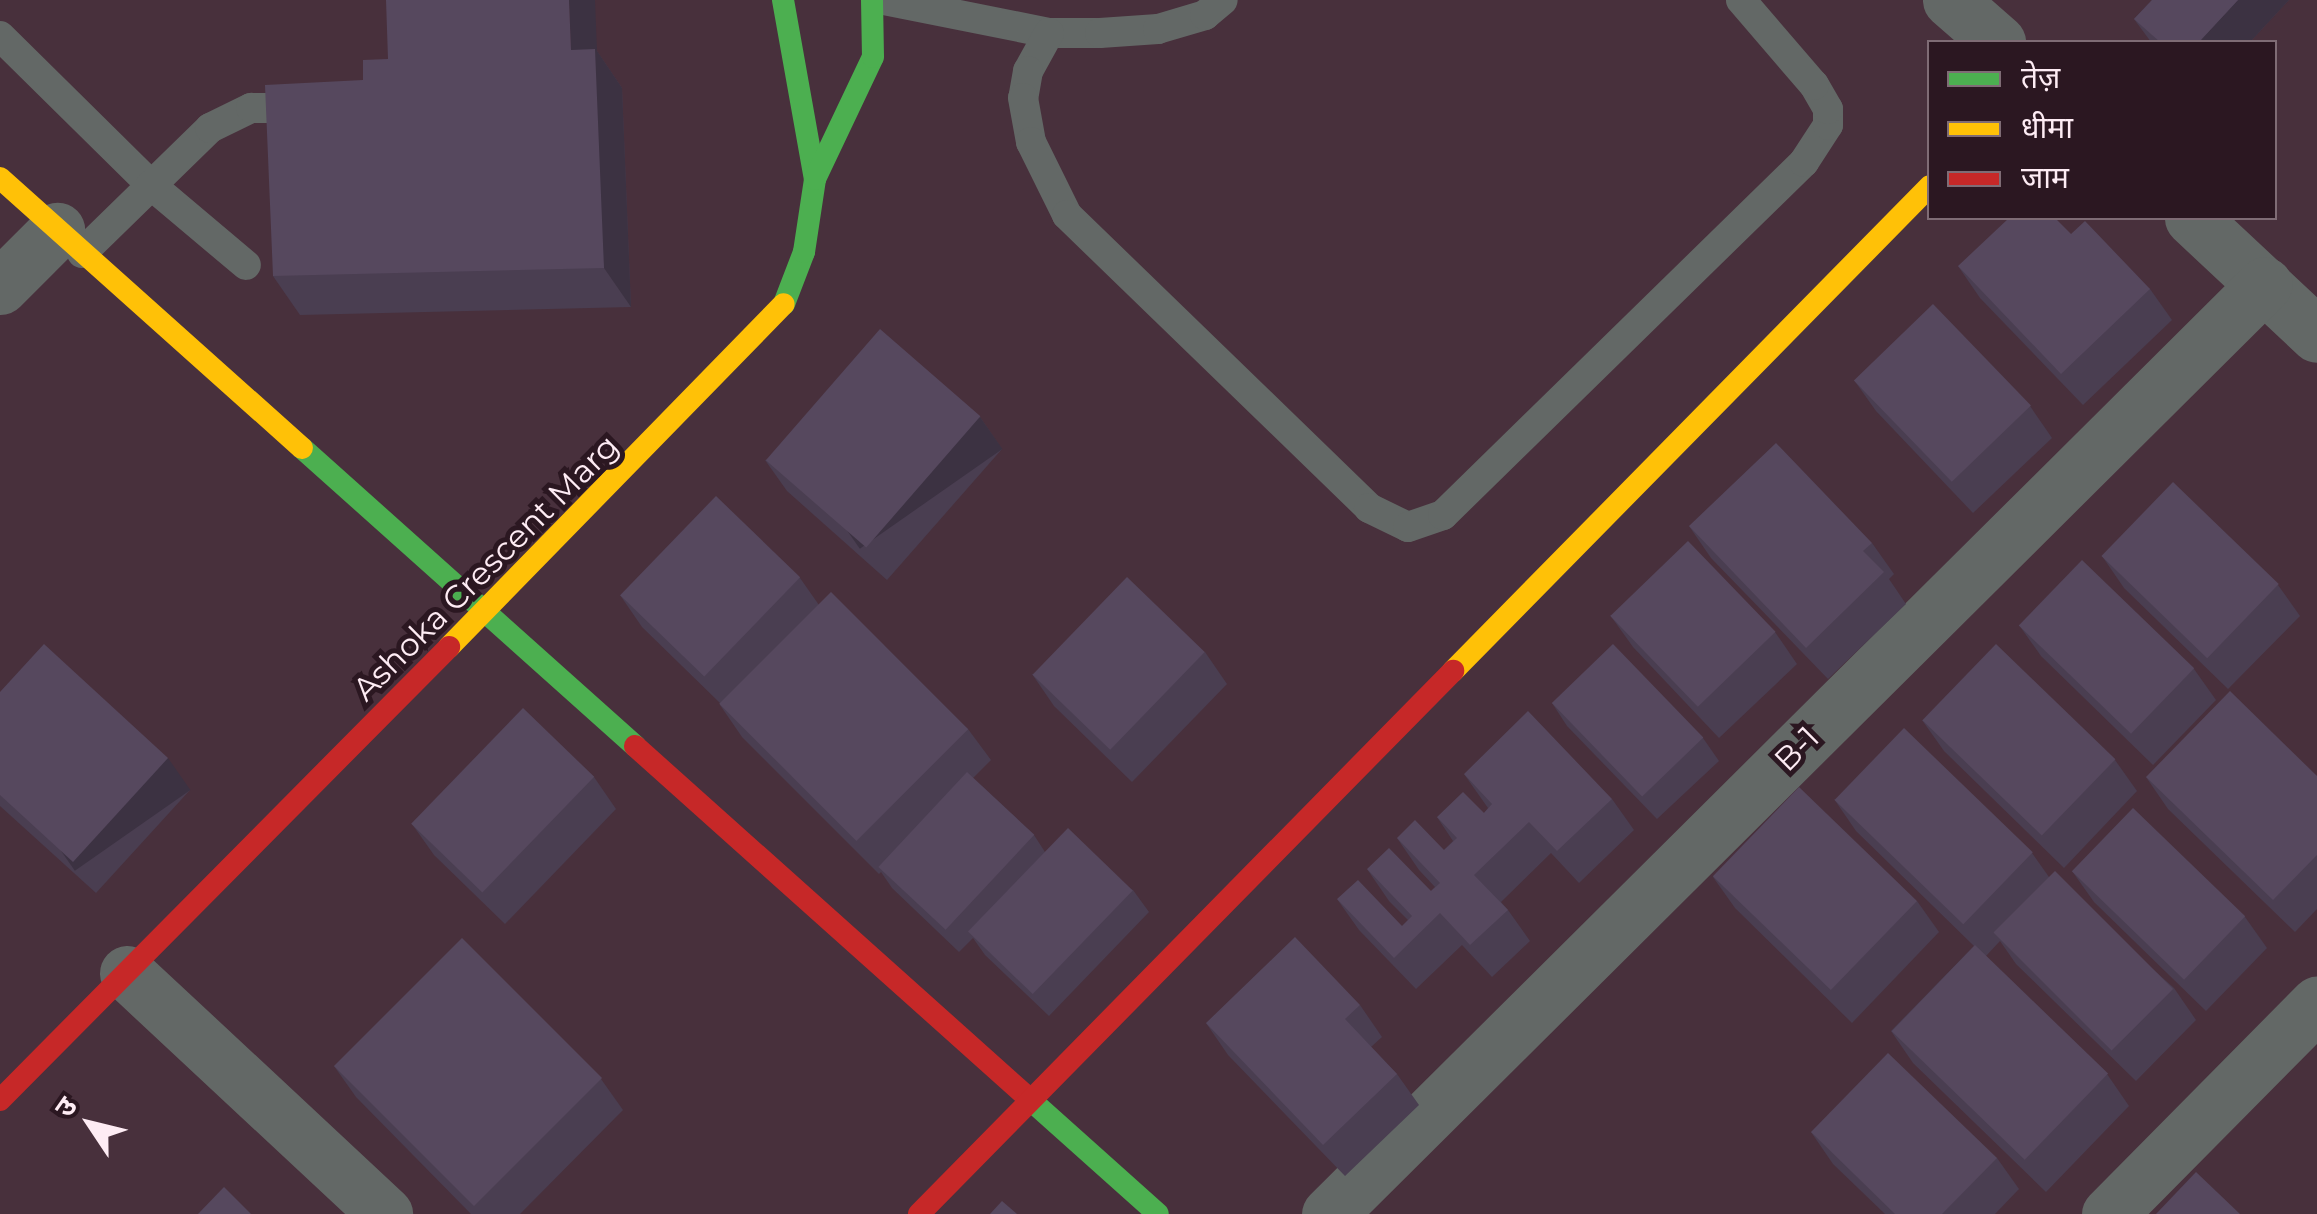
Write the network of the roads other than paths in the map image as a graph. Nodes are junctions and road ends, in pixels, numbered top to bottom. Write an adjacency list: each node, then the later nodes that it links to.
1 (783, 0): 12 (street)
2 (872, 0): 12 (street, Ashoka Crescent Marg)
3 (884, 0): 7 (lane)
4 (1223, 0): 7 (lane)
5 (1740, 0): 7 (lane)
6 (1950, 0): 9 (street)
7 (1049, 33)
8 (0, 36): 13 (lane)
9 (1996, 40)
10 (304, 108): 13 (lane)
11 (0, 178): 16 (street)
12 (815, 179): 21 (street, Ashoka Crescent Marg)
13 (151, 185): 16 (lane); 17 (lane)
14 (1927, 189): 24 (street)
15 (2194, 220): 18 (street)
16 (70, 242): 19 (street); 21 (street)
17 (246, 265)
18 (2265, 284): 20 (street); 29 (street, B-1)
19 (0, 287)
20 (2317, 335)
21 (489, 613): 22 (street, Ashoka Crescent Marg); 24 (street)
22 (127, 972): 25 (street, Ashoka Crescent Marg); 26 (street)
23 (2317, 1004): 30 (street)
24 (1033, 1098): 27 (street); 28 (street)
25 (0, 1100)
26 (385, 1214)
27 (919, 1214)
28 (1158, 1214)
29 (1329, 1214)
30 (2109, 1214)

